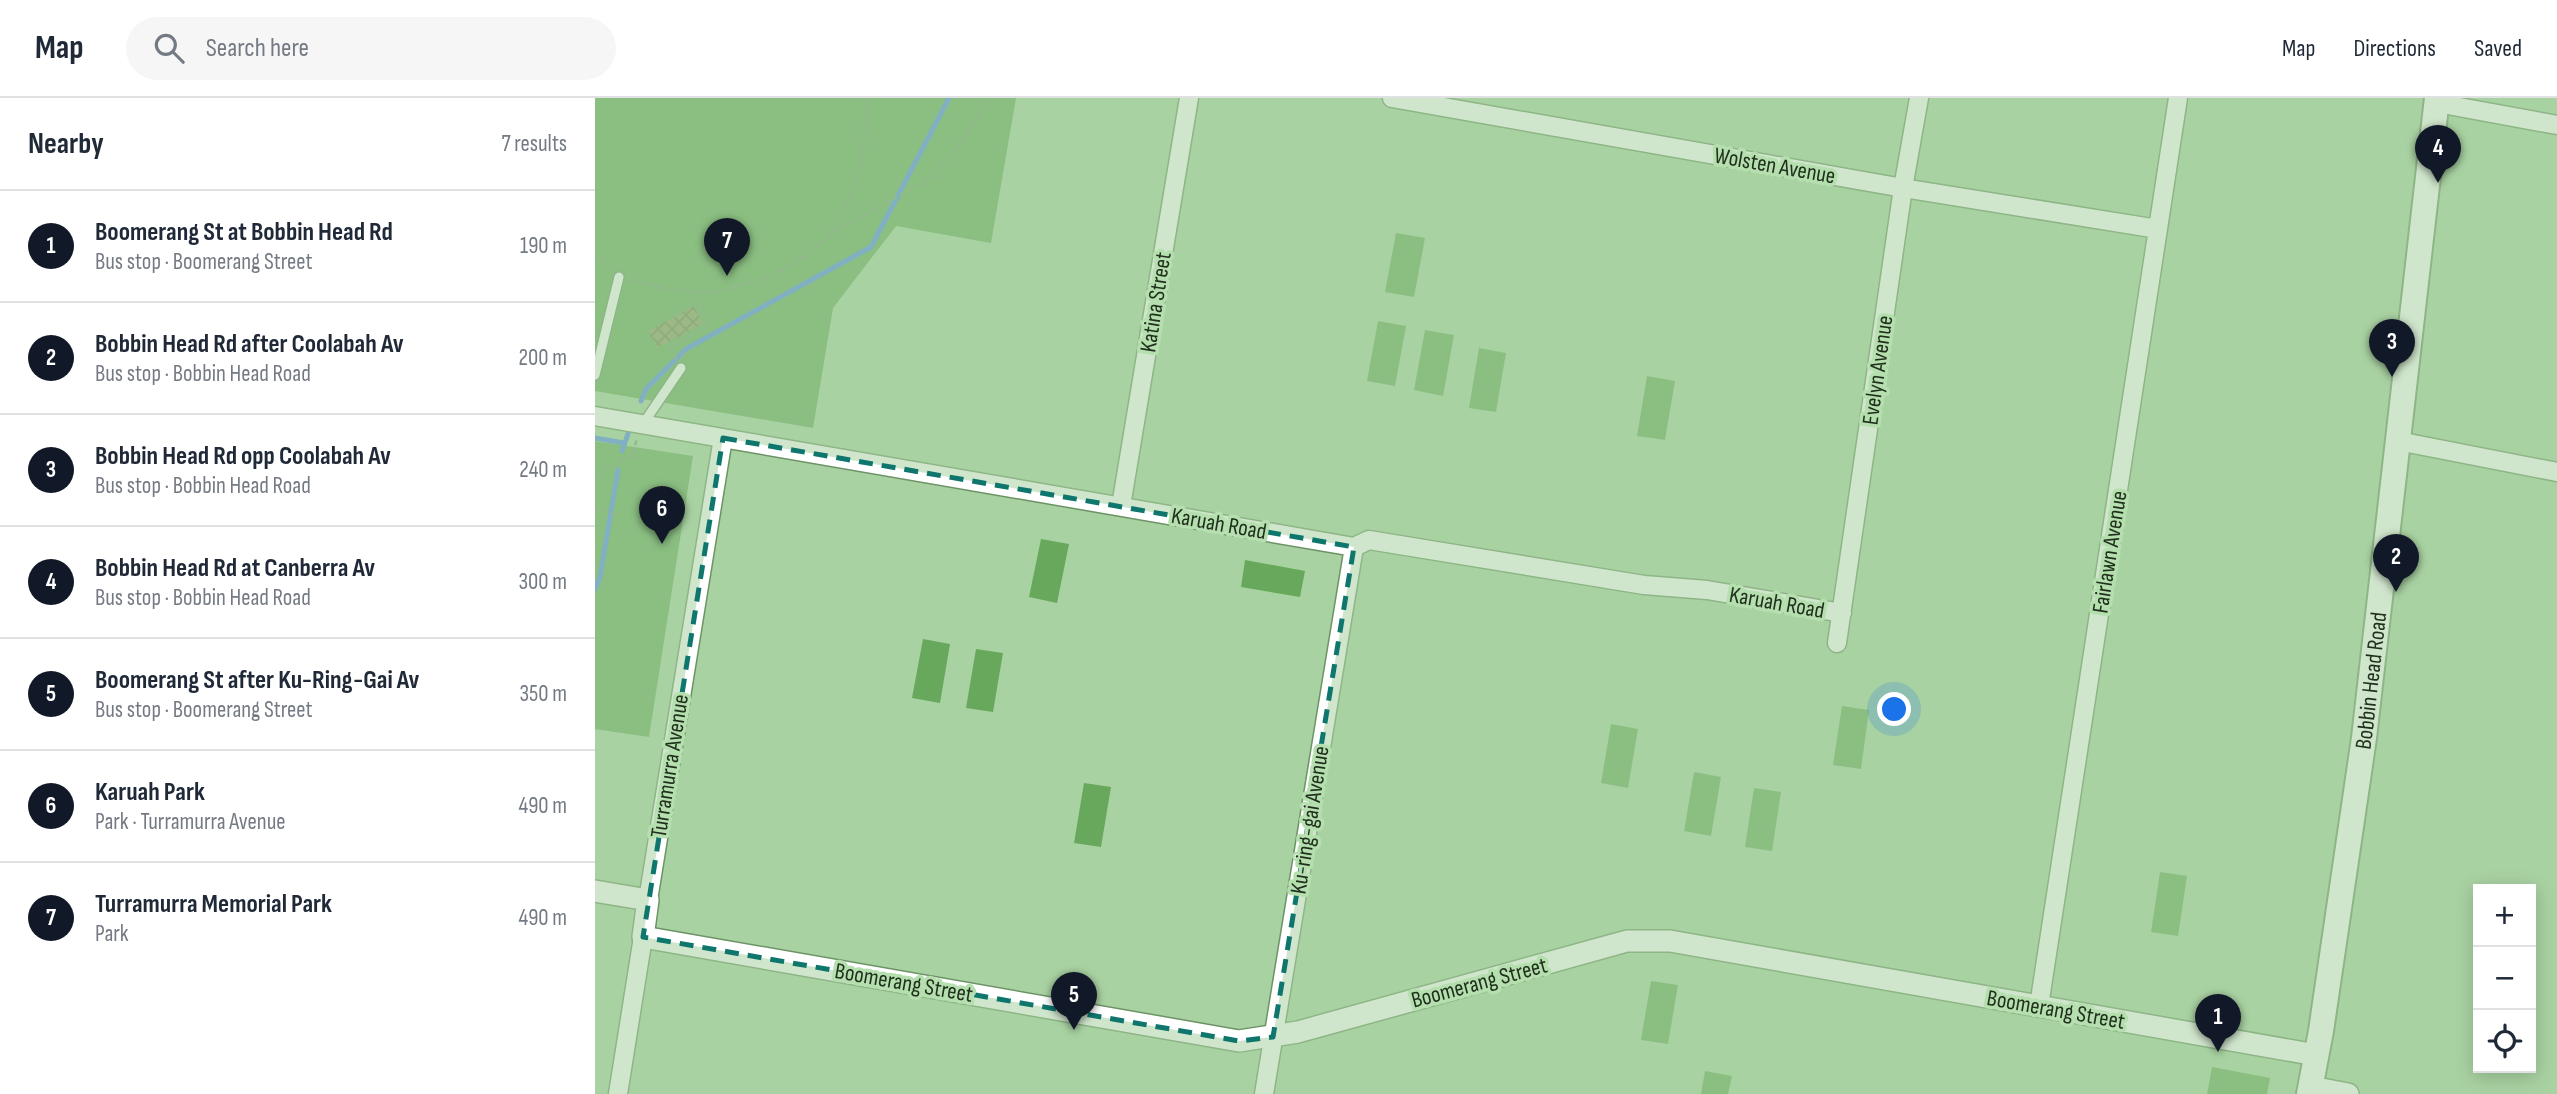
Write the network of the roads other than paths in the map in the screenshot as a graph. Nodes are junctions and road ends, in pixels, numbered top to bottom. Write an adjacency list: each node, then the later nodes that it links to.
1 (1189, 98): 17 (street, Katina Street)
2 (1392, 98): 7 (street, Wolsten Avenue)
3 (1919, 98): 7 (street, Evelyn Avenue)
4 (2178, 98): 8 (street, Fairlawn Avenue)
5 (2437, 100): 6 (street); 15 (main road, Bobbin Head Road)
6 (2557, 125)
7 (1903, 188): 8 (street, Wolsten Avenue); 19 (street, Evelyn Avenue)
8 (2158, 229): 24 (street, Fairlawn Avenue)
9 (619, 277): 11 (lane)
10 (681, 368): 13 (lane)
11 (595, 375)
12 (595, 416): 13 (street, Karuah Road)
13 (643, 424): 14 (street, Karuah Road)
14 (723, 438): 17 (street, Karuah Road); 22 (street, Turramurra Avenue)
15 (2398, 441): 16 (street); 26 (main road, Bobbin Head Road)
16 (2557, 472)
17 (1121, 506): 18 (street, Karuah Road)
18 (1354, 547): 19 (street, Karuah Road); 25 (street, Ku-ring-gai Avenue)
19 (1842, 613): 20 (street, Evelyn Avenue)
20 (1837, 643)
21 (595, 891): 22 (street)
22 (648, 900): 23 (street, Turramurra Avenue)
23 (643, 937): 25 (street, Boomerang Street); 28 (street, Turramurra Avenue)
24 (2039, 1006): 25 (street, Boomerang Street); 26 (street, Boomerang Street)
25 (1273, 1037): 29 (street, Ku-ring-gai Avenue)
26 (2316, 1055): 27 (main road, Bobbin Head Road)
27 (2310, 1090): 30 (street)
28 (618, 1094)
29 (1264, 1094)
30 (2348, 1094)

